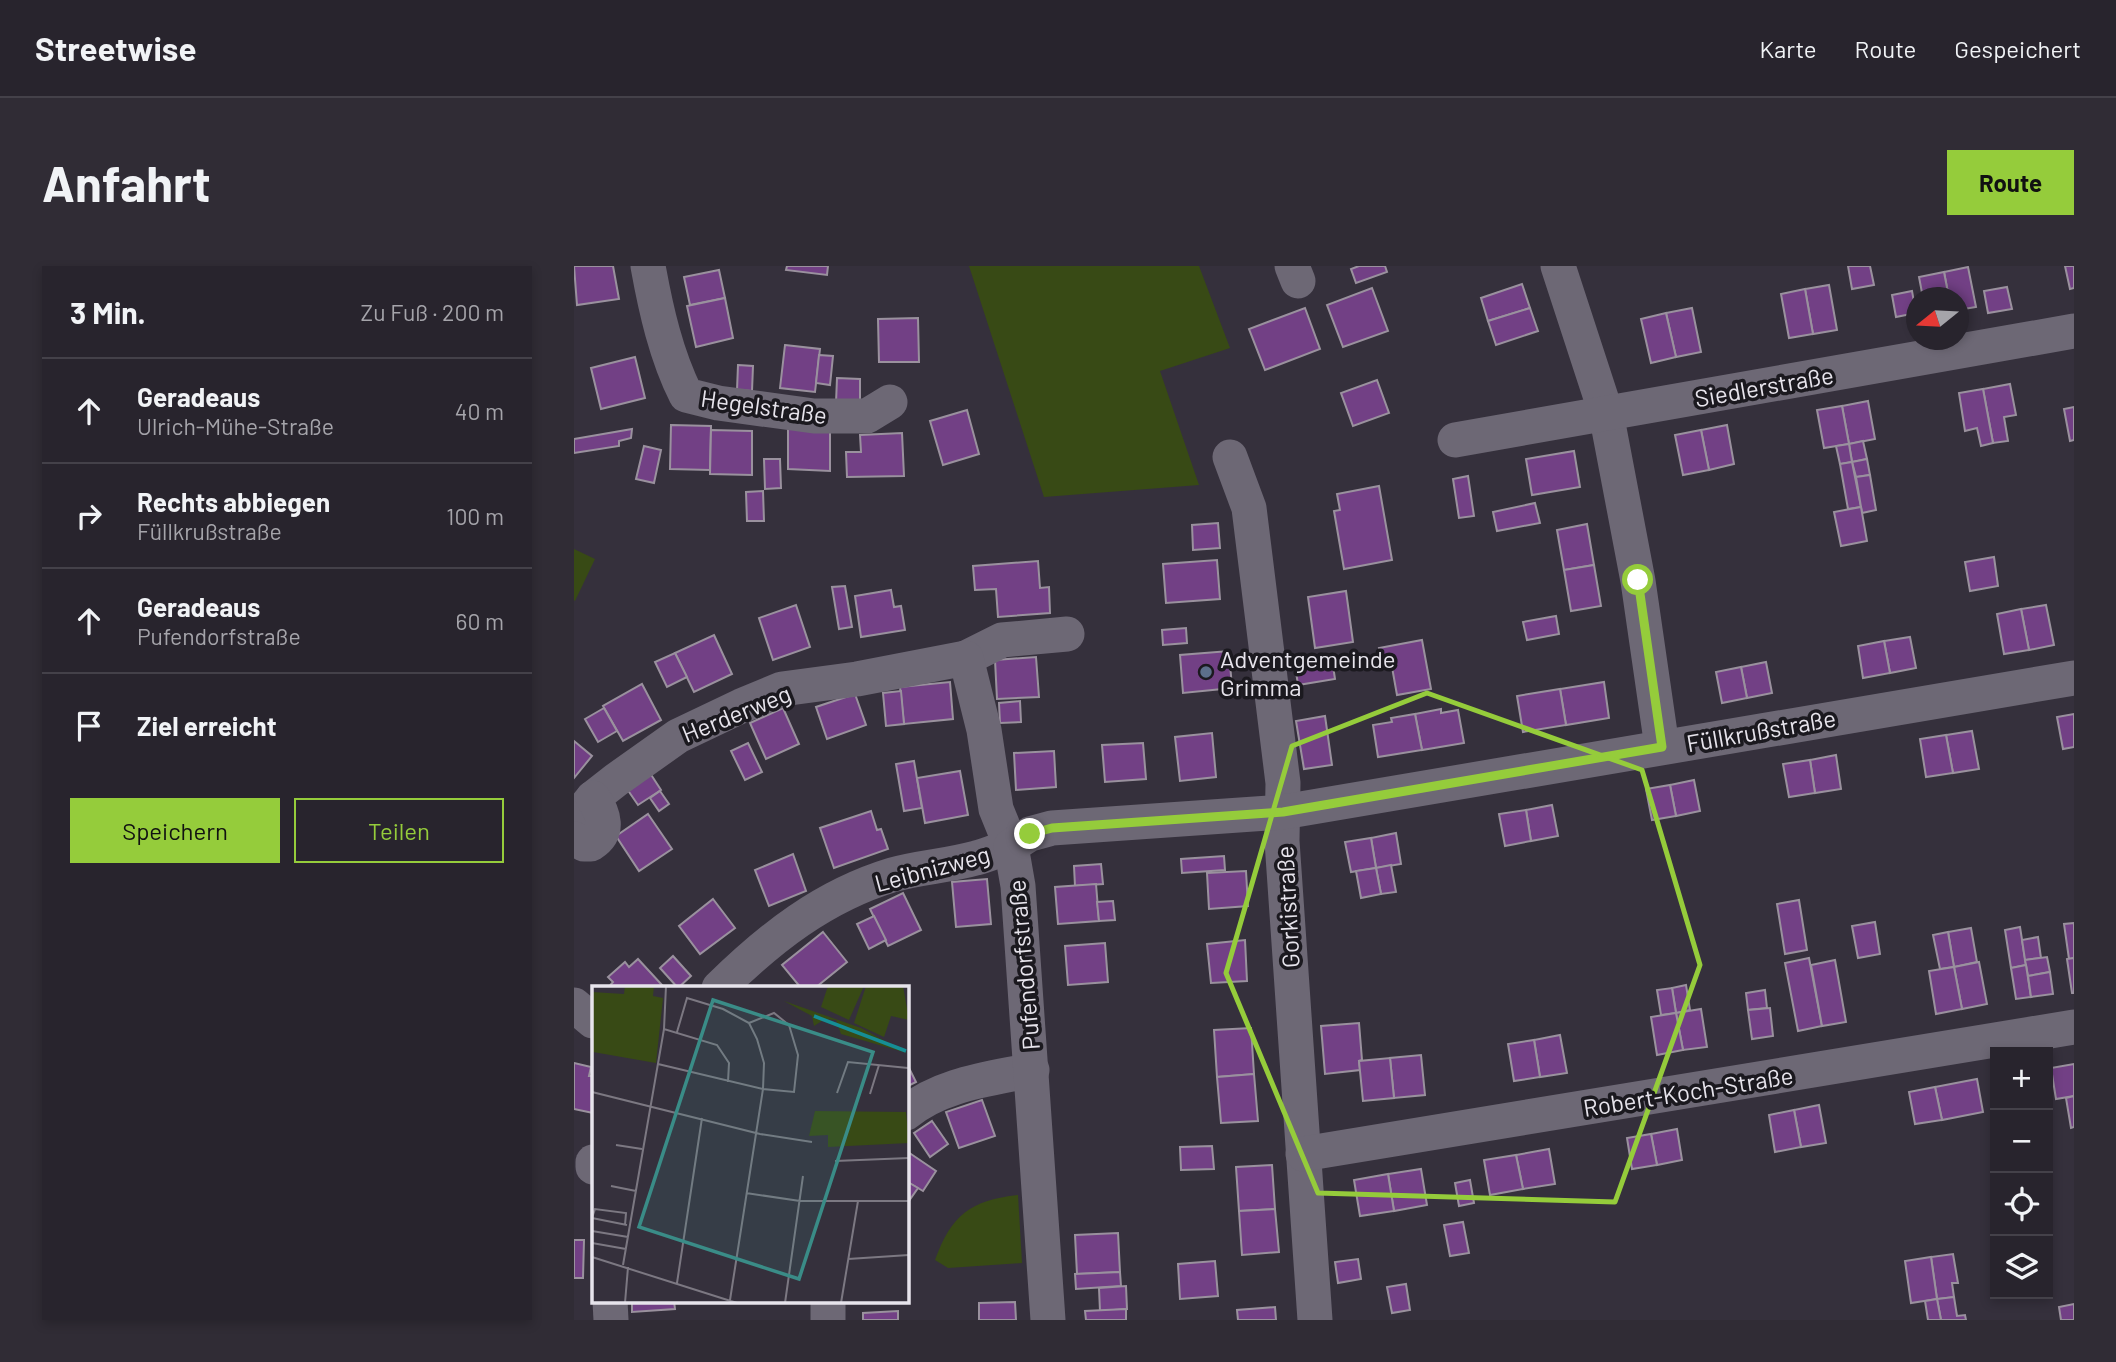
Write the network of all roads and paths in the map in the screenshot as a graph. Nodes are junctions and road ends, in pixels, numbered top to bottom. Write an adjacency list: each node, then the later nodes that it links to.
1 (648, 266): 4 (street, Hegelstraße)
2 (1558, 266): 5 (street)
3 (2074, 331): 5 (street, Siedlerstraße)
4 (890, 402)
5 (1606, 413): 6 (street, Siedlerstraße); 11 (street)
6 (1455, 440)
7 (1230, 457): 13 (street, Gorkistraße)
8 (1067, 634): 9 (street, Herderweg)
9 (966, 658): 12 (street, Herderweg); 15 (street)
10 (2074, 678): 11 (street, Füllkrußstraße)
11 (1662, 747): 13 (street, Füllkrußstraße)
12 (584, 809): 14 (street)
13 (1283, 812): 15 (street, Pufendorfstraße); 22 (street, Gorkistraße)
14 (574, 839)
15 (1011, 846): 16 (street, Leibnizweg); 20 (street, Pufendorfstraße)
16 (721, 986)
17 (574, 1005): 18 (street)
18 (592, 1020)
19 (2074, 1027): 22 (street, Robert-Koch-Straße)
20 (1032, 1070): 21 (street); 27 (street, Pufendorfstraße)
21 (908, 1111)
22 (1303, 1154): 28 (street, Gorkistraße)
23 (610, 1302): 25 (street)
24 (828, 1302): 26 (street)
25 (611, 1320)
26 (828, 1320)
27 (1048, 1320)
28 (1315, 1320)

